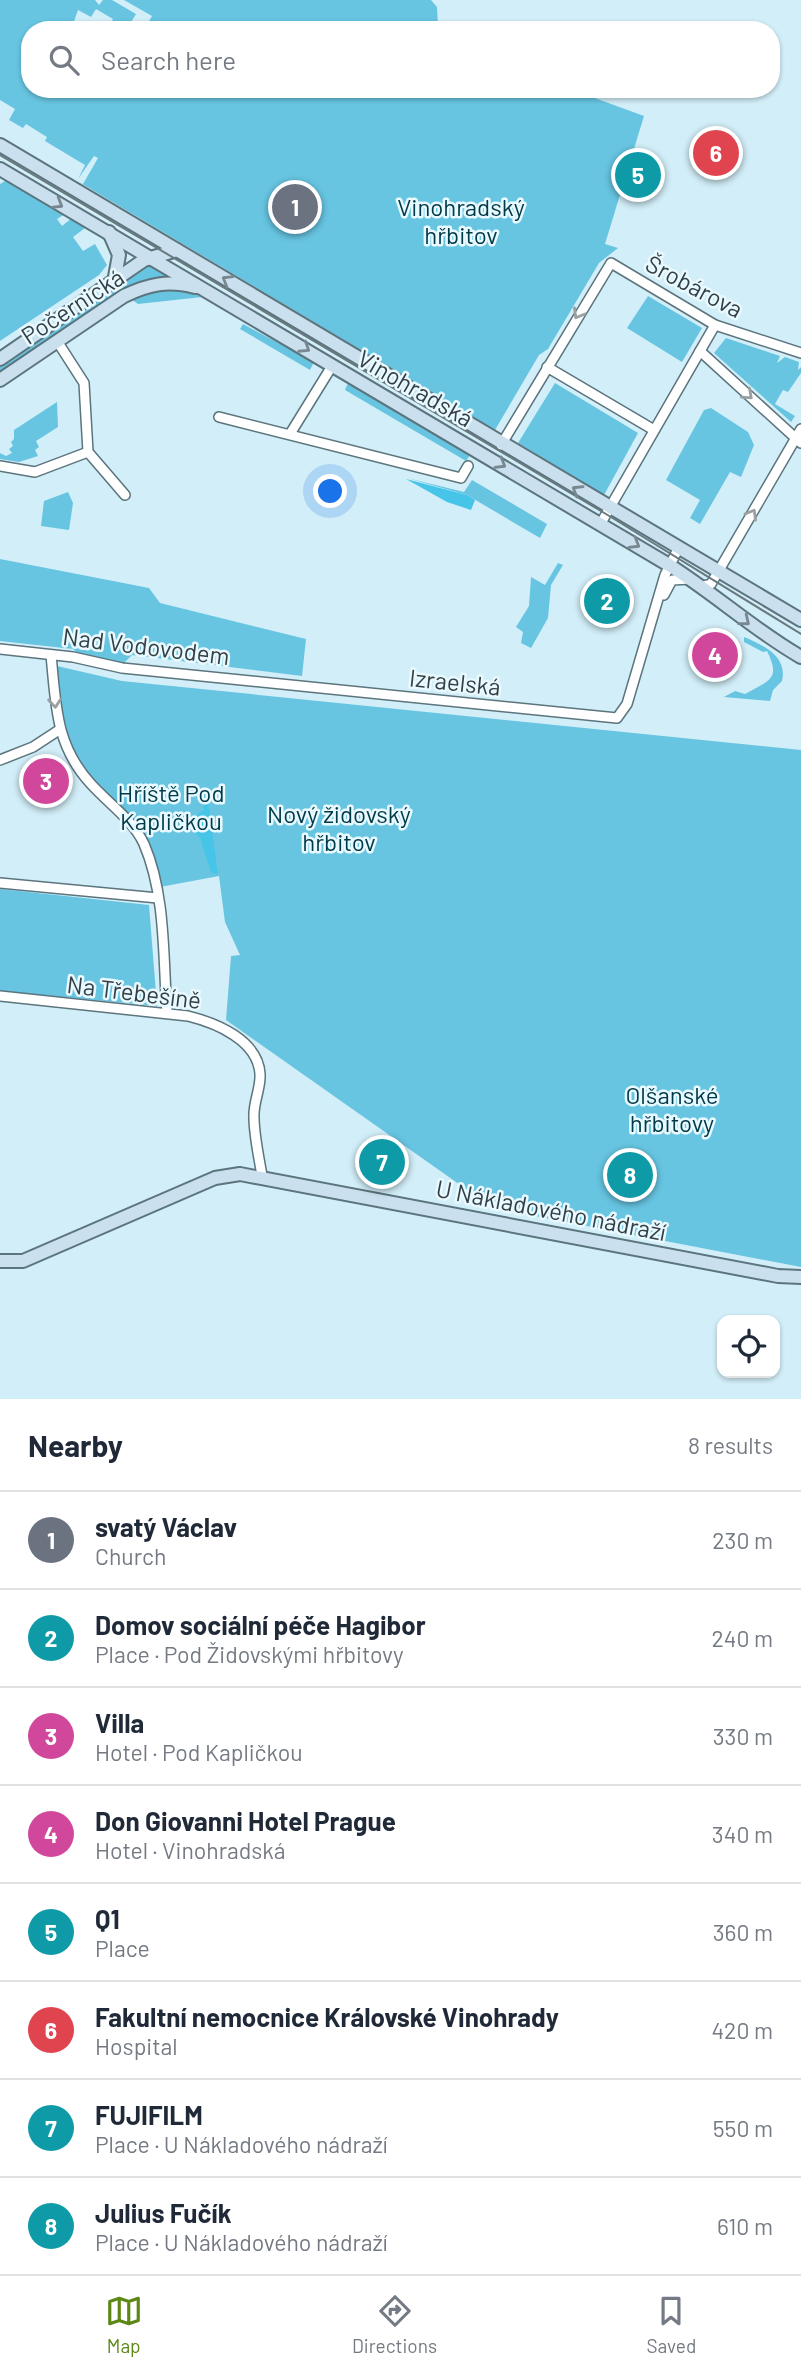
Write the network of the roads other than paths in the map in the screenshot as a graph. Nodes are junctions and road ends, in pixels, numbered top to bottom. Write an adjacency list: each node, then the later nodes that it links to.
1 (0, 145): 4 (main road, Vinohradská)
2 (0, 169): 3 (main road, Vinohradská, one-way to 3)
3 (106, 229): 5 (main road, Vinohradská); 6 (main road)
4 (177, 250): 5 (main road, Počernická); 20 (main road, Vinohradská, one-way to 4)
5 (153, 257): 6 (main road, Počernická); 7 (main road, Vinohradská)
6 (114, 282): 12 (main road, Počernická)
7 (214, 293): 9 (main road, Počernická); 13 (main road, Vinohradská, one-way to 13)
8 (715, 325): 10 (street); 11 (street, Šrobárova); 14 (street, Šrobárova, one-way to 14)
9 (57, 341): 15 (main road, Počernická); 21 (street)
10 (700, 351): 17 (street); 19 (street, one-way to 19)
11 (801, 352)
12 (0, 359)
13 (332, 366): 18 (street); 26 (main road, Vinohradská, one-way to 26)
14 (547, 367): 17 (street); 20 (street)
15 (0, 380)
16 (219, 416): 18 (street)
17 (654, 430): 25 (street)
18 (290, 435): 22 (street)
19 (799, 437): 29 (street, one-way to 19)
20 (501, 445): 25 (main road, Vinohradská, one-way to 20)
21 (88, 452): 23 (street); 24 (street)
22 (468, 466)
23 (0, 467)
24 (125, 495)
25 (609, 509): 26 (street); 27 (main road, Vinohradská)
26 (601, 523): 28 (main road, Vinohradská, one-way to 28)
27 (678, 549): 28 (street); 29 (main road, Vinohradská)
28 (670, 565): 30 (main road, Vinohradská); 31 (street)
29 (718, 573): 30 (street); 32 (main road, Vinohradská)
30 (698, 583): 31 (street); 35 (main road, Vinohradská, one-way to 35)
31 (657, 609): 36 (street, Izraelská)
32 (801, 620)
33 (0, 649): 34 (street, Nad Vodovodem)
34 (51, 655): 36 (street, Nad Vodovodem); 37 (street, one-way to 37)
35 (801, 657)
36 (287, 683)
37 (59, 730): 38 (street); 40 (street)
38 (0, 760)
39 (0, 883): 40 (street)
40 (158, 898): 42 (street)
41 (0, 996): 42 (street, Na Třebešíně)
42 (167, 1013): 43 (street, Na Třebešíně)
43 (262, 1176): 44 (main road, U Nákladového nádraží); 45 (main road, U Nákladového nádraží)
44 (0, 1261)
45 (778, 1276): 46 (main road, U Nákladového nádraží); 47 (main road, U Nákladového nádraží)
46 (801, 1277)
47 (801, 1284)

